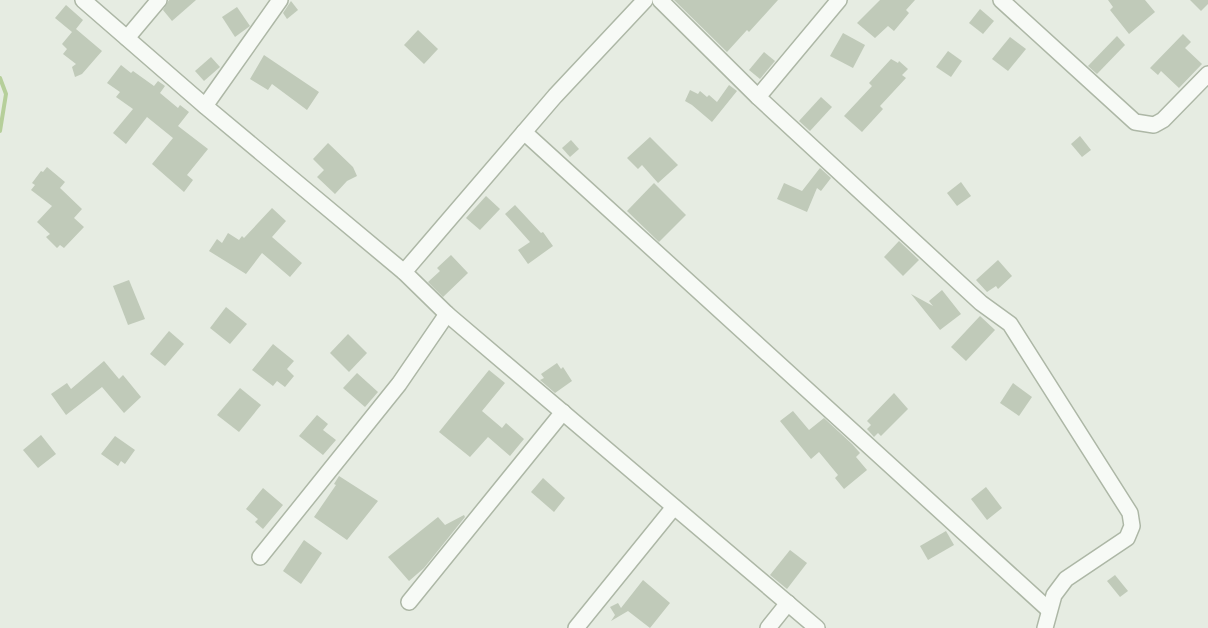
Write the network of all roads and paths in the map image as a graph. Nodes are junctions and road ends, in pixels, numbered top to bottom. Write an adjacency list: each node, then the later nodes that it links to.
1 (83, 0): 8 (street)
2 (159, 0): 8 (street)
3 (280, 0): 11 (street)
4 (645, 0): 12 (street)
5 (660, 0): 10 (street)
6 (839, 0): 10 (street)
7 (1001, 0): 9 (street)
8 (127, 38): 11 (street)
9 (1208, 74)
10 (758, 97): 20 (street)
11 (205, 106): 13 (street)
12 (524, 132): 13 (street); 20 (street)
13 (404, 272): 14 (street)
14 (447, 314): 15 (street); 17 (street)
15 (563, 412): 16 (street); 18 (street)
16 (674, 507): 19 (street); 21 (street)
17 (260, 557)
18 (409, 603)
19 (788, 603): 22 (street); 23 (street)
20 (1048, 610): 24 (street)
21 (576, 628)
22 (768, 628)
23 (817, 628)
24 (1045, 628)

